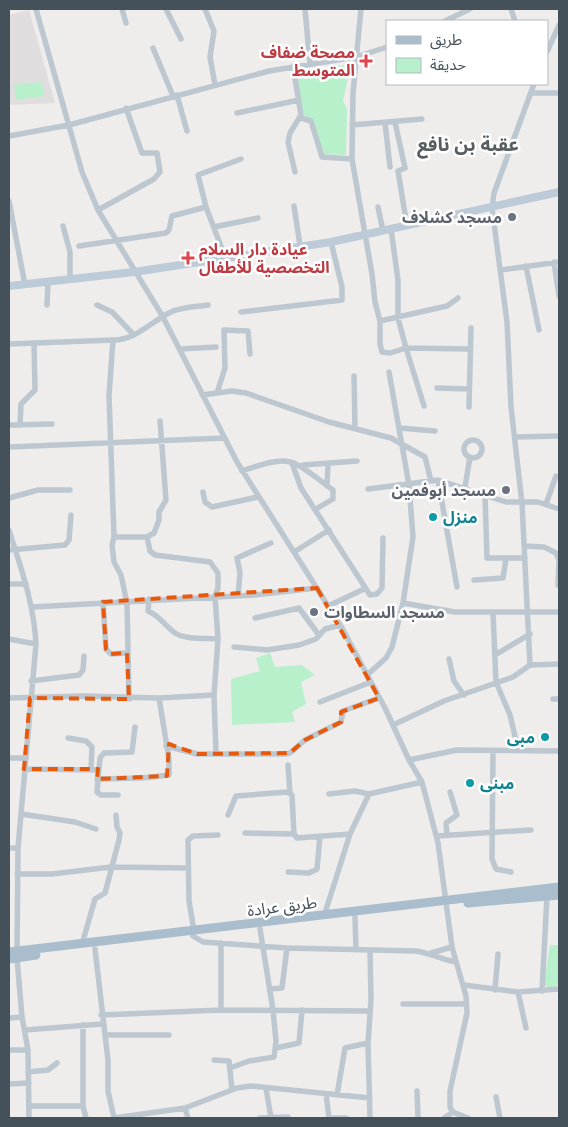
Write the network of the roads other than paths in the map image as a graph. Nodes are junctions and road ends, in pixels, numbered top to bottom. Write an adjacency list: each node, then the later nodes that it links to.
1 (36, 9): 30 (street)
2 (122, 9): 9 (street)
3 (166, 9): 11 (street)
4 (205, 9): 18 (street)
5 (306, 9): 16 (street)
6 (361, 9): 15 (street)
7 (468, 9): 8 (street)
8 (447, 20)
9 (126, 23)
10 (559, 25): 14 (street)
11 (180, 39)
12 (386, 47): 15 (street)
13 (153, 48): 22 (street)
14 (548, 50)
15 (356, 57): 16 (street); 31 (street)
16 (310, 64): 17 (street)
17 (293, 66): 18 (street); 23 (street)
18 (215, 85): 22 (street)
19 (534, 85): 20 (street)
20 (530, 92): 21 (street); 43 (street)
21 (559, 93)
22 (175, 96): 24 (street); 32 (street)
23 (299, 100): 25 (street); 26 (street)
24 (126, 108): 30 (street); 44 (street)
25 (237, 113)
26 (301, 118): 35 (street); 37 (street)
27 (422, 119): 28 (street)
28 (395, 122): 29 (street); 47 (street)
29 (385, 123): 31 (street); 36 (street)
30 (68, 125): 33 (street); 44 (street)
31 (352, 125): 35 (street)
32 (187, 131)
33 (9, 136)
34 (241, 159): 41 (street)
35 (352, 159): 50 (street)
36 (390, 167)
37 (295, 172)
38 (559, 192): 43 (main road)
39 (9, 201): 62 (street)
40 (294, 206): 53 (street)
41 (206, 207): 48 (street); 51 (street)
42 (378, 207): 49 (street)
43 (492, 208): 47 (main road); 58 (street)
44 (98, 210): 51 (street)
45 (258, 218): 48 (street)
46 (63, 226): 60 (street)
47 (407, 226): 49 (main road)
48 (214, 227): 55 (street)
49 (387, 230): 50 (main road); 71 (street)
50 (364, 235): 52 (main road); 72 (street)
51 (114, 240): 54 (street); 59 (street)
52 (331, 242): 53 (main road); 69 (street)
53 (300, 245): 55 (main road)
54 (78, 246)
55 (225, 257): 59 (main road)
56 (557, 262): 57 (street); 64 (street)
57 (526, 266): 58 (street); 74 (street)
58 (501, 270): 100 (street)
59 (134, 272): 60 (main road); 70 (street)
60 (70, 280): 61 (main road)
61 (48, 282): 62 (main road); 68 (street)
62 (25, 285): 63 (main road)
63 (9, 286)
64 (559, 296)
65 (458, 298): 71 (street)
66 (97, 305): 75 (street)
67 (208, 305): 70 (street)
68 (47, 306)
69 (241, 312)
70 (163, 317): 75 (street); 81 (street)
71 (398, 318): 72 (street); 80 (street)
72 (380, 321): 80 (street)
73 (472, 328): 82 (street)
74 (539, 330)
75 (134, 335): 76 (street)
76 (113, 340): 78 (street); 103 (street)
77 (9, 344): 78 (street)
78 (34, 344): 93 (street)
79 (216, 347): 81 (street)
80 (406, 348): 82 (street); 90 (street)
81 (180, 349): 89 (street)
82 (470, 350): 87 (street)
83 (250, 354): 88 (street)
84 (389, 372): 97 (street)
85 (354, 376): 96 (street)
86 (437, 388): 87 (street)
87 (469, 389): 91 (street)
88 (217, 393): 89 (street); 96 (street)
89 (202, 395): 101 (street)
90 (424, 406)
91 (469, 407)
92 (160, 421): 102 (street)
93 (20, 424): 94 (street); 95 (street)
94 (52, 424)
95 (9, 425)
96 (356, 428): 104 (street)
97 (400, 428): 98 (street); 104 (street)
98 (435, 431)
99 (559, 436): 100 (street)
100 (515, 437): 124 (street)
101 (224, 438): 102 (street); 111 (street)
102 (162, 441): 103 (street); 132 (street)
103 (110, 444): 105 (street); 131 (street)
104 (403, 445): 114 (street); 115 (street)
105 (9, 447)
106 (470, 457): 117 (street)
107 (357, 461): 109 (street)
108 (292, 463): 110 (street); 111 (street); 126 (street)
109 (328, 464): 110 (street); 116 (street)
110 (301, 465): 116 (street)
111 (242, 471): 122 (street)
112 (556, 476): 125 (street)
113 (438, 480): 114 (street); 117 (street); 144 (street)
114 (431, 482): 115 (street)
115 (409, 485): 118 (street); 152 (street)
116 (327, 486): 126 (street)
117 (465, 487): 121 (street)
118 (368, 489)
119 (70, 490): 123 (street)
120 (203, 492): 122 (street)
121 (485, 494): 124 (street); 139 (street)
122 (258, 497): 137 (street)
123 (9, 498)
124 (522, 502): 125 (street); 135 (street)
125 (546, 504): 127 (street)
126 (316, 509): 130 (street)
127 (559, 509)
128 (71, 515): 136 (street)
129 (9, 530): 136 (street)
130 (329, 530): 137 (street); 146 (street)
131 (114, 537): 132 (street); 151 (street)
132 (147, 537): 147 (street)
133 (383, 538): 146 (street)
134 (271, 543): 148 (street)
135 (524, 546): 138 (street); 143 (street)
136 (12, 550): 142 (street)
137 (294, 552): 145 (street)
138 (524, 558): 139 (street); 156 (street)
139 (506, 559): 140 (street)
140 (474, 580)
141 (9, 584): 142 (street)
142 (26, 584): 154 (street)
143 (558, 585)
144 (457, 587)
145 (317, 588): 148 (street); 153 (street)
146 (364, 589): 153 (street)
147 (215, 596): 148 (street); 149 (street); 162 (street)
148 (238, 596)
149 (149, 599): 151 (street); 162 (street)
150 (103, 602): 151 (street); 154 (street); 166 (street)
151 (127, 603): 166 (street)
152 (402, 603): 155 (street); 172 (street)
153 (328, 606): 159 (street)
154 (32, 607): 164 (street)
155 (493, 612): 156 (street); 167 (street)
156 (528, 612): 157 (street); 160 (street)
157 (559, 612)
158 (255, 618): 161 (street)
159 (340, 625): 161 (street); 172 (street)
160 (530, 634): 167 (street); 171 (street)
161 (319, 635): 165 (street)
162 (218, 638): 176 (street)
163 (9, 639): 164 (street)
164 (36, 644): 173 (street)
165 (234, 647)
166 (127, 653): 182 (street)
167 (496, 655): 175 (street)
168 (84, 656): 173 (street)
169 (449, 660): 177 (street)
170 (559, 664): 171 (street)
171 (530, 665): 175 (street)
172 (367, 675): 174 (street)
173 (32, 681): 179 (street)
174 (371, 682): 181 (street); 183 (street)
175 (496, 682): 177 (street); 188 (street)
176 (214, 695): 180 (street); 191 (street)
177 (464, 695): 184 (street)
178 (9, 698): 179 (street)
179 (30, 698): 182 (street); 193 (street)
180 (159, 698): 182 (street); 187 (street)
181 (379, 698): 184 (street); 191 (street)
182 (129, 699)
183 (320, 702)
184 (393, 725): 194 (street)
185 (135, 727): 198 (street)
186 (68, 738): 197 (street)
187 (166, 746): 191 (street); 199 (street)
188 (518, 750): 189 (street); 190 (street)
189 (493, 751): 194 (street); 211 (street)
190 (559, 751)
191 (216, 754)
192 (9, 758): 193 (street)
193 (25, 758): 196 (street)
194 (409, 760): 200 (street)
195 (288, 765): 202 (street)
196 (24, 769): 197 (street); 206 (street)
197 (91, 769): 198 (street)
198 (98, 770): 199 (street)
199 (97, 779): 205 (street)
200 (422, 782): 204 (street); 218 (street)
201 (450, 792): 216 (street)
202 (290, 793): 208 (street); 213 (street)
203 (329, 794): 204 (street)
204 (369, 794): 214 (street)
205 (118, 795)
206 (21, 814): 209 (street); 220 (street)
207 (116, 815): 221 (street)
208 (228, 815)
209 (96, 829)
210 (531, 830): 211 (street)
211 (492, 831): 216 (street); 224 (street)
212 (245, 833): 213 (street)
213 (294, 834): 217 (street)
214 (350, 834): 217 (street); 230 (street)
215 (218, 835): 222 (street)
216 (447, 835): 218 (street)
217 (320, 836): 223 (street)
218 (437, 836): 229 (street)
219 (9, 848): 220 (street)
220 (18, 848): 225 (street)
221 (111, 867): 222 (street); 225 (street); 235 (street)
222 (187, 868): 233 (street)
223 (288, 872)
224 (511, 872)
225 (17, 874): 245 (street)
226 (559, 887): 229 (main road, طريق عرادة)
227 (559, 894): 228 (main road, طريق عرادة)
228 (547, 896): 229 (main road, طريق عرادة); 251 (street)
229 (447, 903): 230 (main road, طريق عرادة); 231 (main road, طريق عرادة); 237 (street)
230 (324, 916): 233 (main road, طريق عرادة)
231 (355, 917): 232 (main road, طريق عرادة); 240 (street)
232 (260, 929): 233 (main road, طريق عرادة); 236 (street)
233 (193, 934): 234 (street); 235 (main road, طريق عرادة); 239 (main road, طريق عرادة)
234 (221, 943): 236 (street); 255 (street)
235 (82, 944): 242 (main road, طريق عرادة)
236 (264, 947): 238 (street); 248 (street)
237 (452, 947): 243 (street); 246 (street)
238 (287, 948): 240 (street); 248 (street)
239 (95, 949): 242 (main road, طريق عرادة); 259 (street)
240 (356, 950): 241 (street)
241 (370, 950): 243 (street); 258 (street)
242 (53, 951): 245 (main road, طريق عرادة)
243 (431, 953): 246 (street)
244 (498, 954): 250 (street)
245 (13, 955): 260 (street)
246 (456, 962): 247 (street)
247 (464, 985): 250 (street); 254 (street)
248 (270, 989): 256 (street)
249 (559, 989): 251 (street)
250 (495, 990): 252 (street)
251 (542, 991): 252 (street)
252 (518, 992): 264 (street)
253 (403, 1004): 254 (street)
254 (466, 1004): 288 (street)
255 (221, 1010): 256 (street); 259 (street)
256 (273, 1010): 257 (street); 269 (street)
257 (302, 1010): 258 (street); 269 (street)
258 (370, 1011): 268 (street)
259 (101, 1015): 262 (street)
260 (22, 1017): 261 (street); 265 (street)
261 (9, 1018)
262 (102, 1024): 263 (street); 266 (street)
263 (83, 1025): 265 (street); 286 (street)
264 (526, 1028)
265 (25, 1030): 271 (street)
266 (105, 1035): 267 (street); 292 (street)
267 (169, 1035)
268 (368, 1043): 282 (street); 283 (street)
269 (276, 1048): 274 (street)
270 (9, 1050): 271 (street)
271 (28, 1050): 275 (street)
272 (214, 1060): 274 (street)
273 (57, 1063): 275 (street)
274 (230, 1068): 279 (street)
275 (28, 1072): 276 (street)
276 (29, 1083): 277 (street); 285 (street)
277 (9, 1084)
278 (266, 1088): 279 (street); 281 (street); 295 (street)
279 (232, 1090): 287 (street)
280 (418, 1091): 299 (street)
281 (326, 1094): 282 (street); 296 (street)
282 (337, 1095): 283 (street)
283 (370, 1098): 298 (street)
284 (496, 1098): 302 (street)
285 (31, 1106): 286 (street); 290 (street)
286 (82, 1106): 291 (street)
287 (186, 1108): 292 (street); 293 (street)
288 (452, 1112): 300 (street); 301 (street)
289 (288, 1117): 295 (street)
290 (29, 1118)
291 (86, 1118)
292 (114, 1118)
293 (188, 1118)
294 (260, 1118): 295 (street)
295 (271, 1118)
296 (329, 1118): 297 (street)
297 (346, 1118)
298 (370, 1118)
299 (418, 1118)
300 (444, 1118)
301 (468, 1118)
302 (500, 1118)

